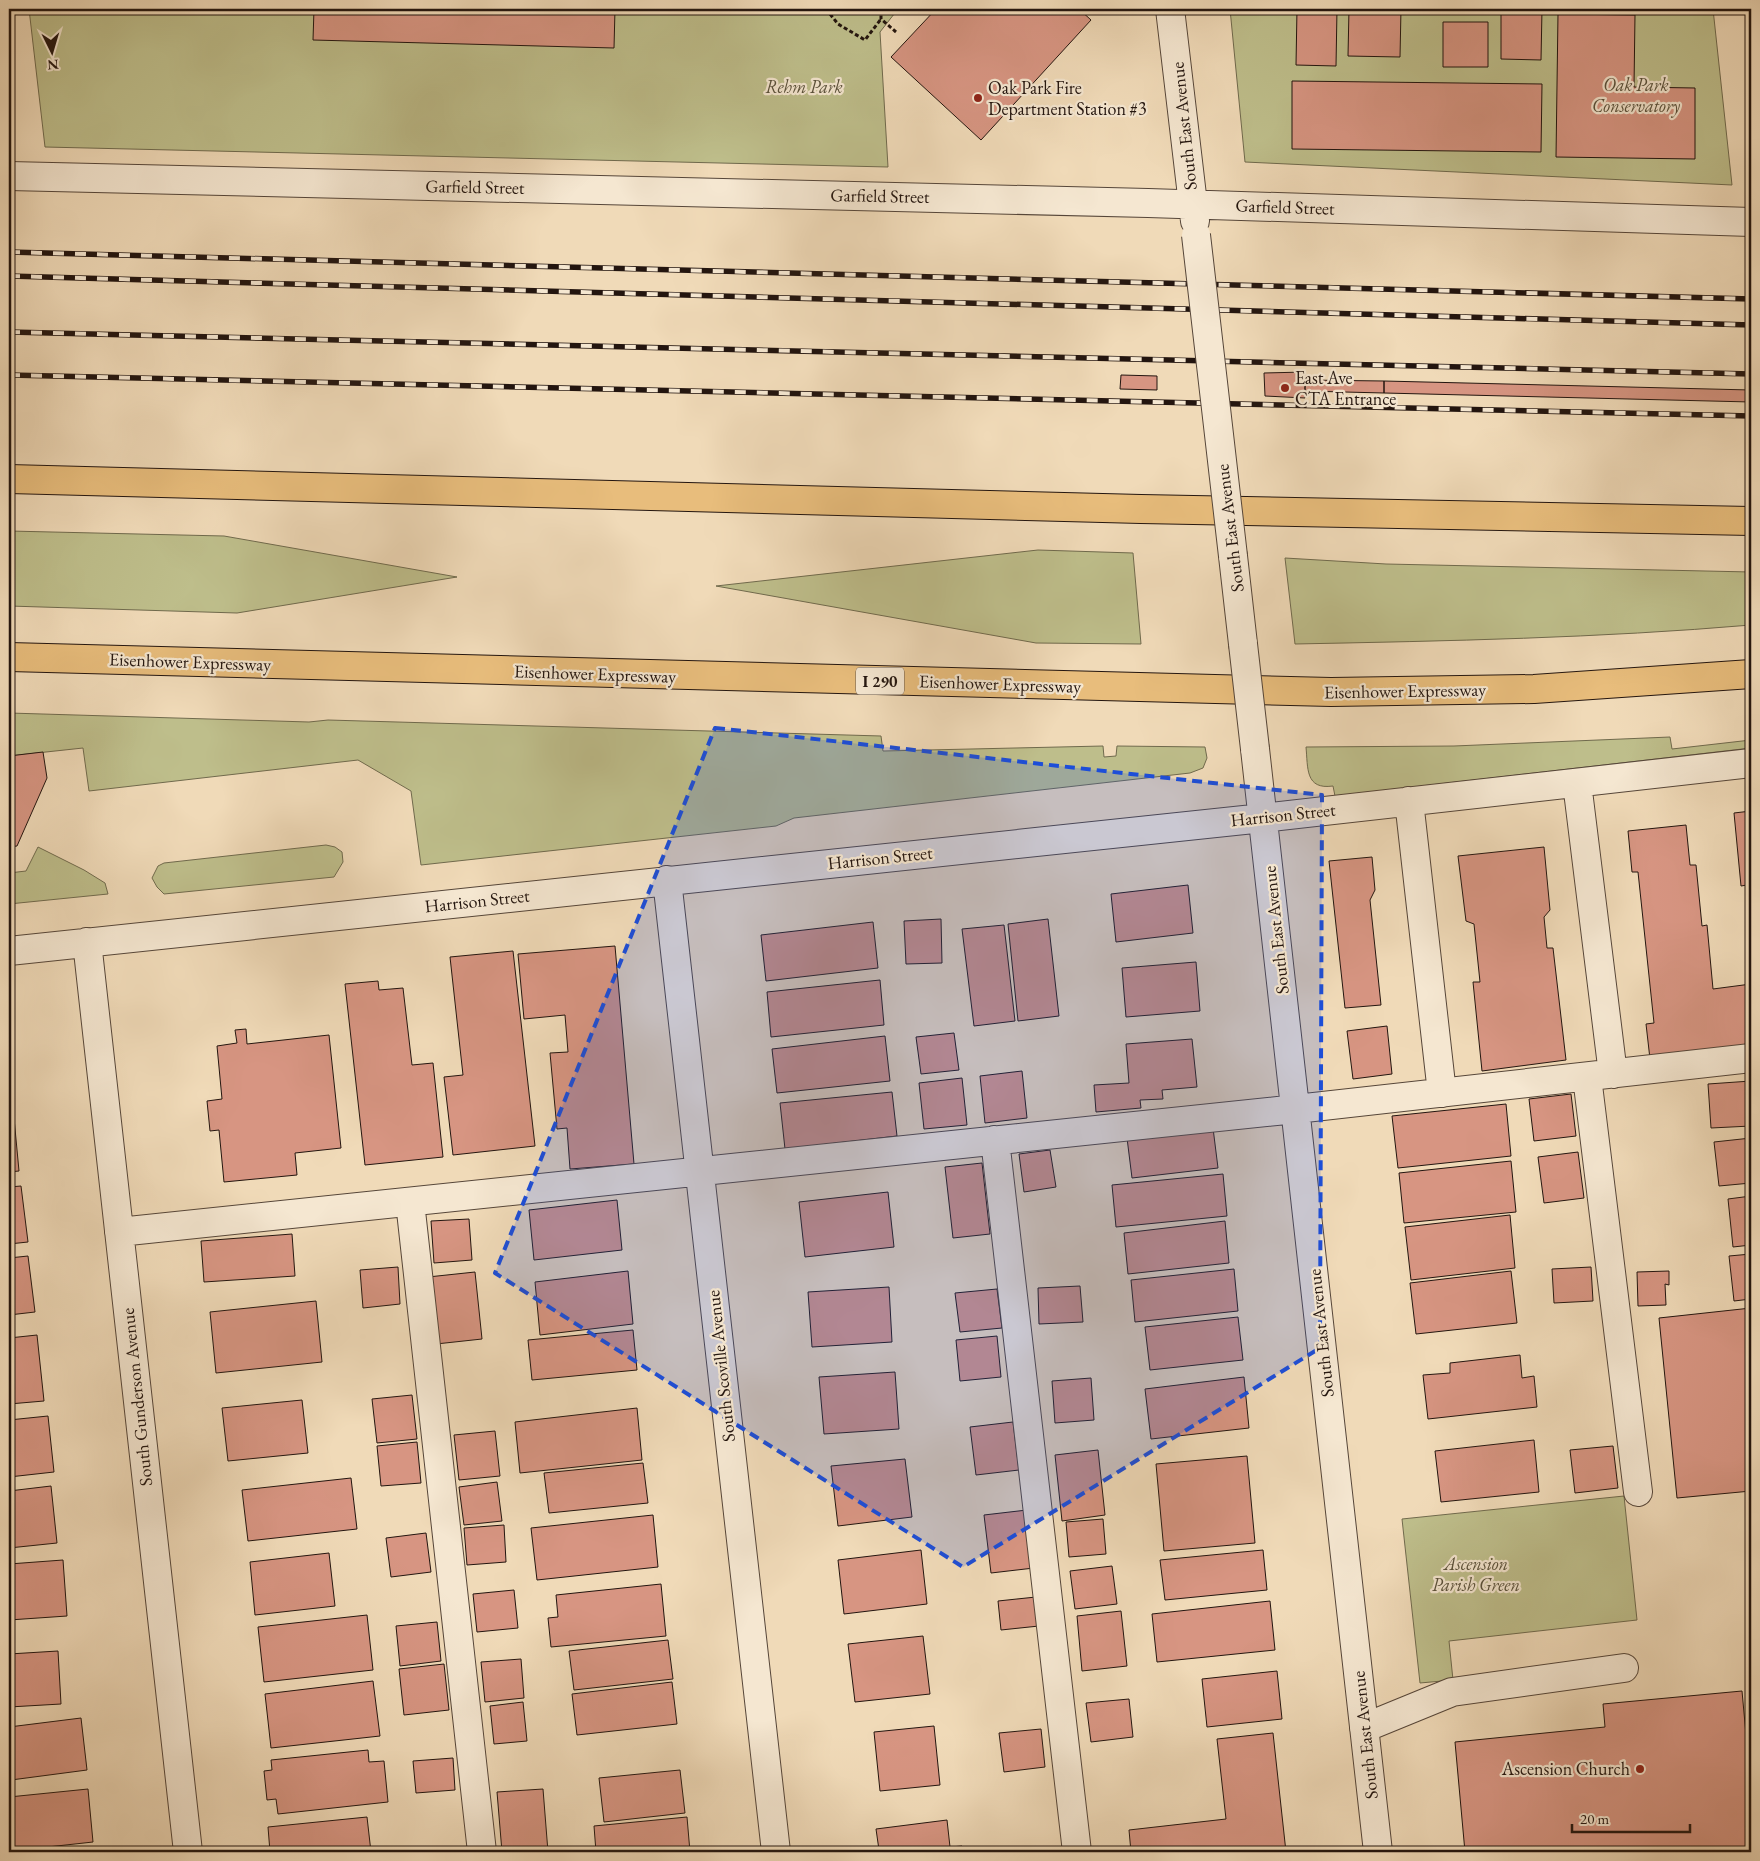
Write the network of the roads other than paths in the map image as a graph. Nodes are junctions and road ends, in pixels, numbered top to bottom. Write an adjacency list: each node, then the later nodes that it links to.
1 (1170, 9): 3 (street, South East Avenue)
2 (9, 176): 3 (street, Garfield Street)
3 (1193, 204): 4 (street, Garfield Street); 12 (street, South East Avenue, bridge)
4 (1751, 222)
5 (9, 479): 6 (highway)
6 (1751, 521)
7 (9, 657): 8 (highway, Eisenhower Expressway / I 290)
8 (1751, 674)
9 (1751, 764): 10 (street, Harrison Street)
10 (1577, 782): 11 (street, Harrison Street); 17 (street)
11 (1409, 801): 12 (street, Harrison Street); 18 (street)
12 (1263, 818): 13 (street, Harrison Street); 19 (street, South East Avenue)
13 (667, 880): 14 (street, Harrison Street); 21 (street, South Scoville Avenue)
14 (87, 942): 15 (street, Harrison Street); 23 (street, South Gunderson Avenue)
15 (9, 951)
16 (1751, 1058): 17 (street)
17 (1600, 1075): 18 (street); 24 (street)
18 (1442, 1093): 19 (street)
19 (1296, 1109): 20 (street); 26 (street, South East Avenue)
20 (995, 1140): 21 (street); 30 (street)
21 (699, 1171): 22 (street); 29 (street, South Scoville Avenue)
22 (410, 1202): 23 (street); 28 (street)
23 (119, 1232): 27 (street, South Gunderson Avenue)
24 (1638, 1492)
25 (1624, 1668): 26 (street)
26 (1364, 1728): 31 (street, South East Avenue)
27 (188, 1852)
28 (482, 1852)
29 (776, 1852)
30 (1077, 1852)
31 (1378, 1852)

